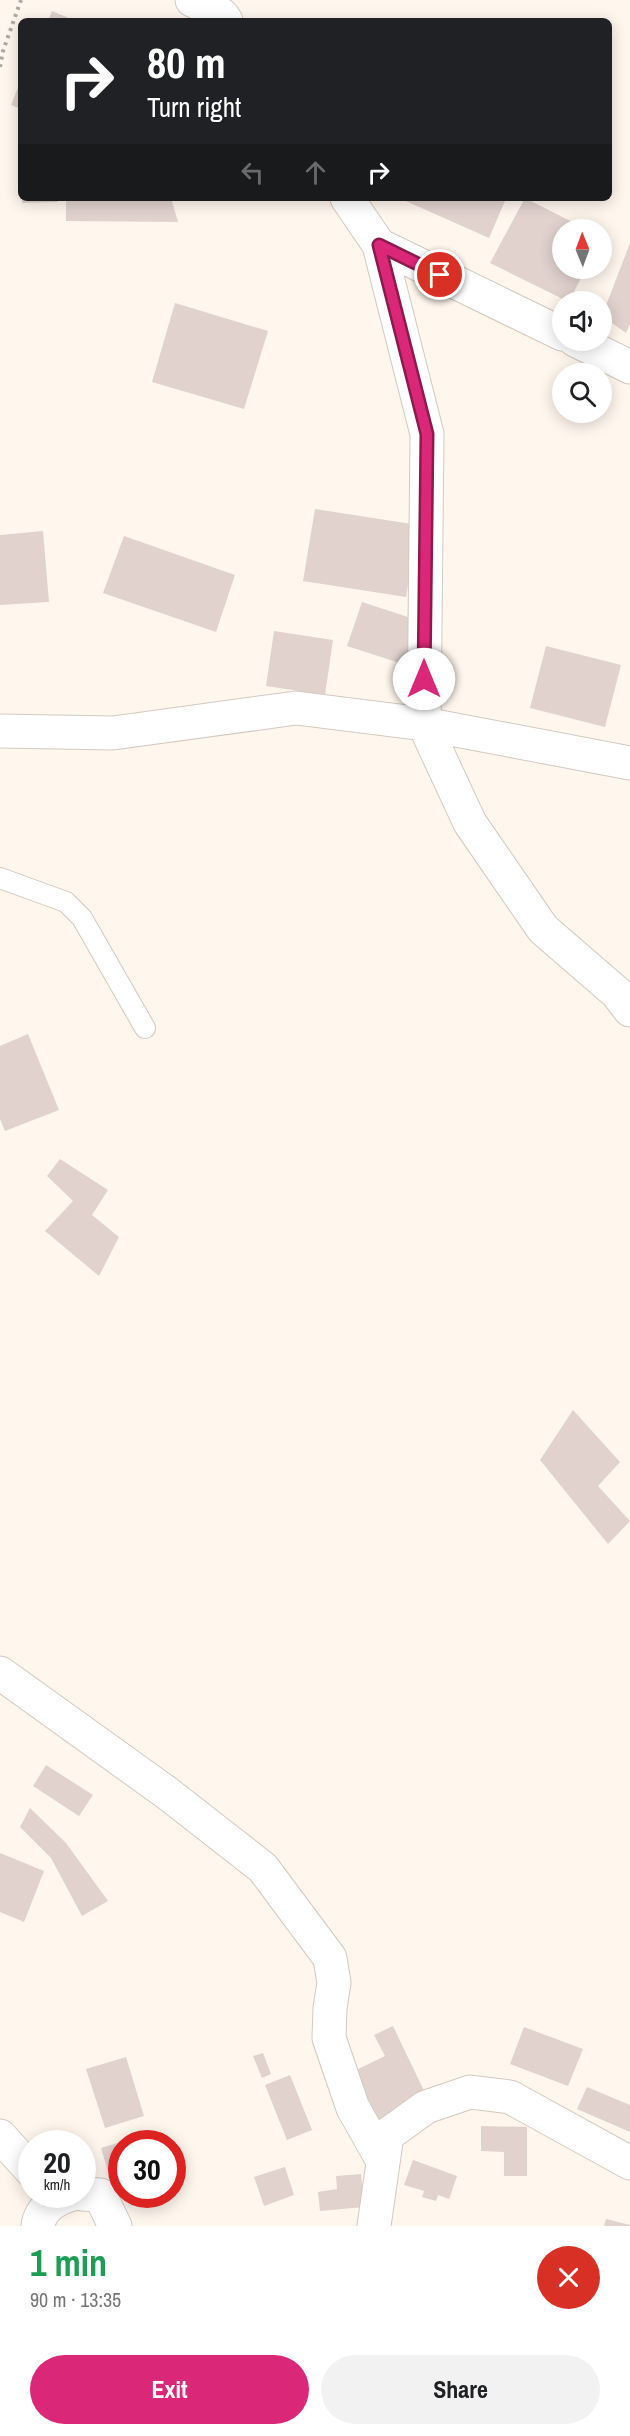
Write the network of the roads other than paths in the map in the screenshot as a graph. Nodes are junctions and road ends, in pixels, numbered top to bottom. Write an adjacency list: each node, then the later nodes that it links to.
1 (192, 0): 2 (street)
2 (224, 18)
3 (349, 201): 4 (street)
4 (379, 245): 5 (street); 8 (street)
5 (552, 329)
6 (597, 351): 7 (street)
7 (630, 367)
8 (424, 724): 9 (street); 10 (street); 12 (street)
9 (0, 731)
10 (630, 763)
11 (0, 878): 13 (lane)
12 (630, 1010)
13 (145, 1028)
14 (0, 1673): 17 (street)
15 (0, 2136): 16 (street)
16 (18, 2156)
17 (382, 2161): 18 (street); 23 (street)
18 (630, 2163)
19 (96, 2195): 22 (street)
20 (51, 2208): 21 (street)
21 (38, 2226)
22 (115, 2226)
23 (374, 2226)

